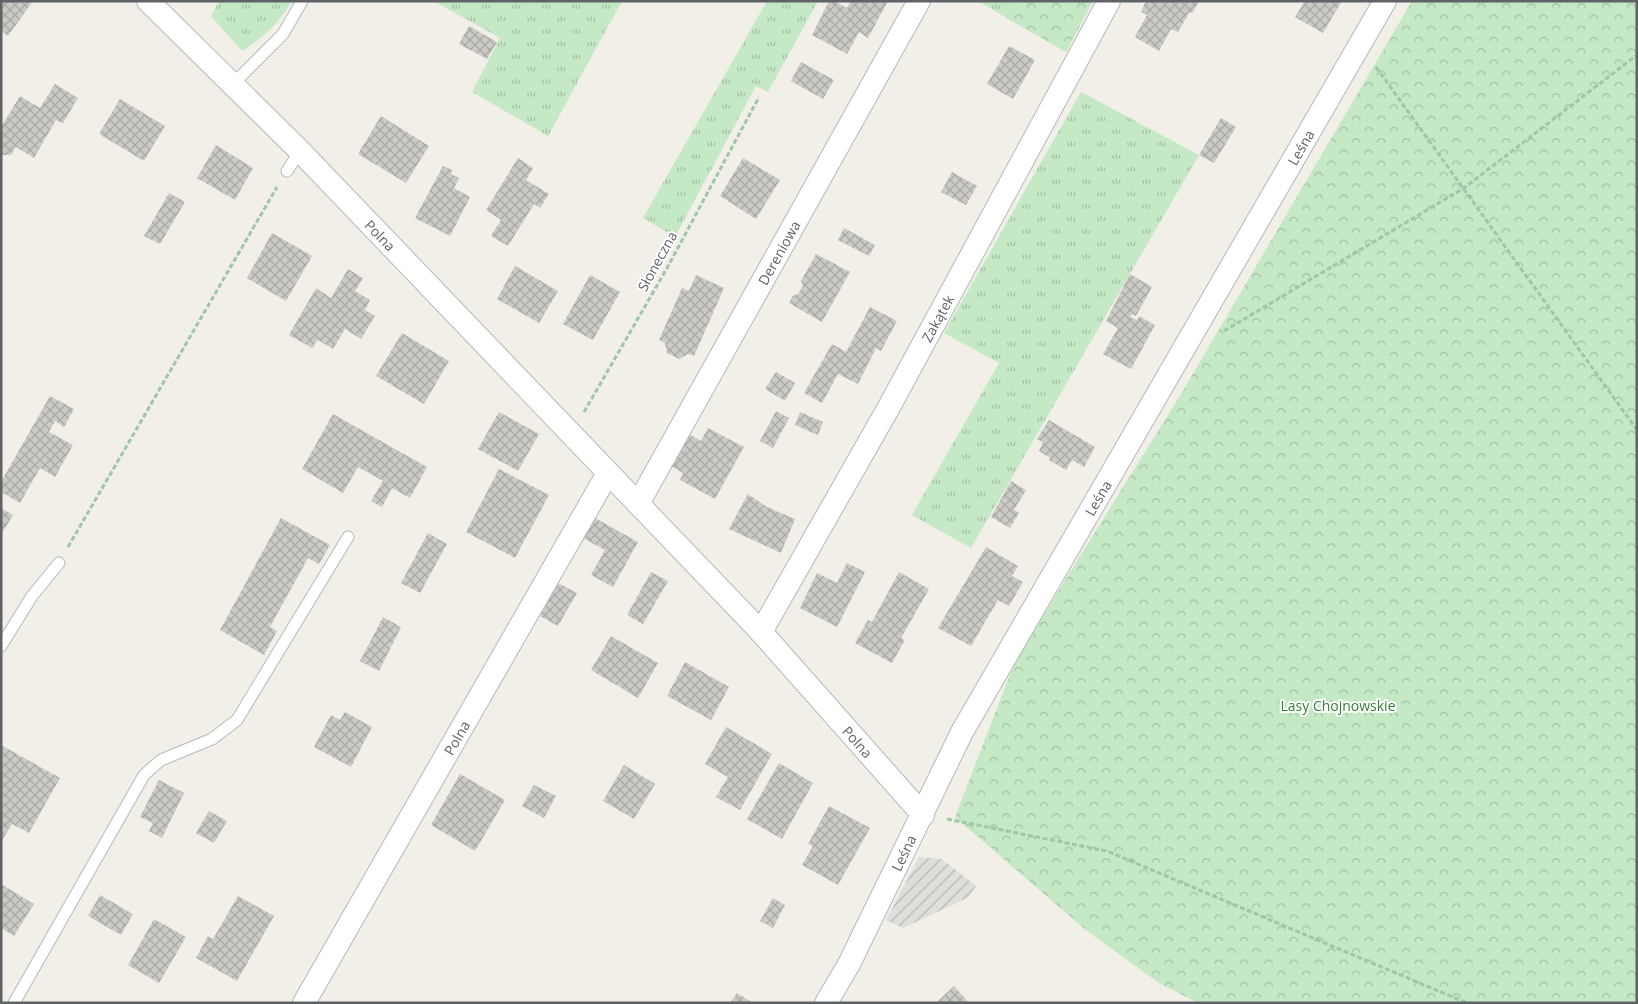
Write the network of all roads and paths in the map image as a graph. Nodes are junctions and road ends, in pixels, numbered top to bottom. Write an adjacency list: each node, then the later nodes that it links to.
1 (148, 1): 8 (street, Polna)
2 (302, 1): 8 (lane)
3 (919, 1): 17 (street, Dereniowa)
4 (1110, 1): 20 (street, Zakątek)
5 (1385, 1): 6 (street, Leśna)
6 (1360, 44): 12 (path); 22 (street, Leśna)
7 (1637, 55): 12 (path)
8 (232, 86): 10 (street, Polna)
9 (759, 97): 15 (path, Słoneczna)
10 (300, 151): 11 (lane); 15 (street, Polna)
11 (287, 170): 19 (path)
12 (1464, 188): 13 (path); 14 (path)
13 (1222, 332)
14 (1637, 430)
15 (572, 435): 16 (street, Polna)
16 (608, 473): 17 (street, Polna); 24 (street, Polna)
17 (638, 504): 20 (street, Polna)
18 (348, 537): 23 (lane)
19 (59, 563): 21 (lane)
20 (761, 632): 22 (street, Polna)
21 (1, 646)
22 (923, 815): 25 (street, Leśna); 26 (path)
23 (14, 1003)
24 (304, 1003)
25 (826, 1003)
26 (1467, 1003)

